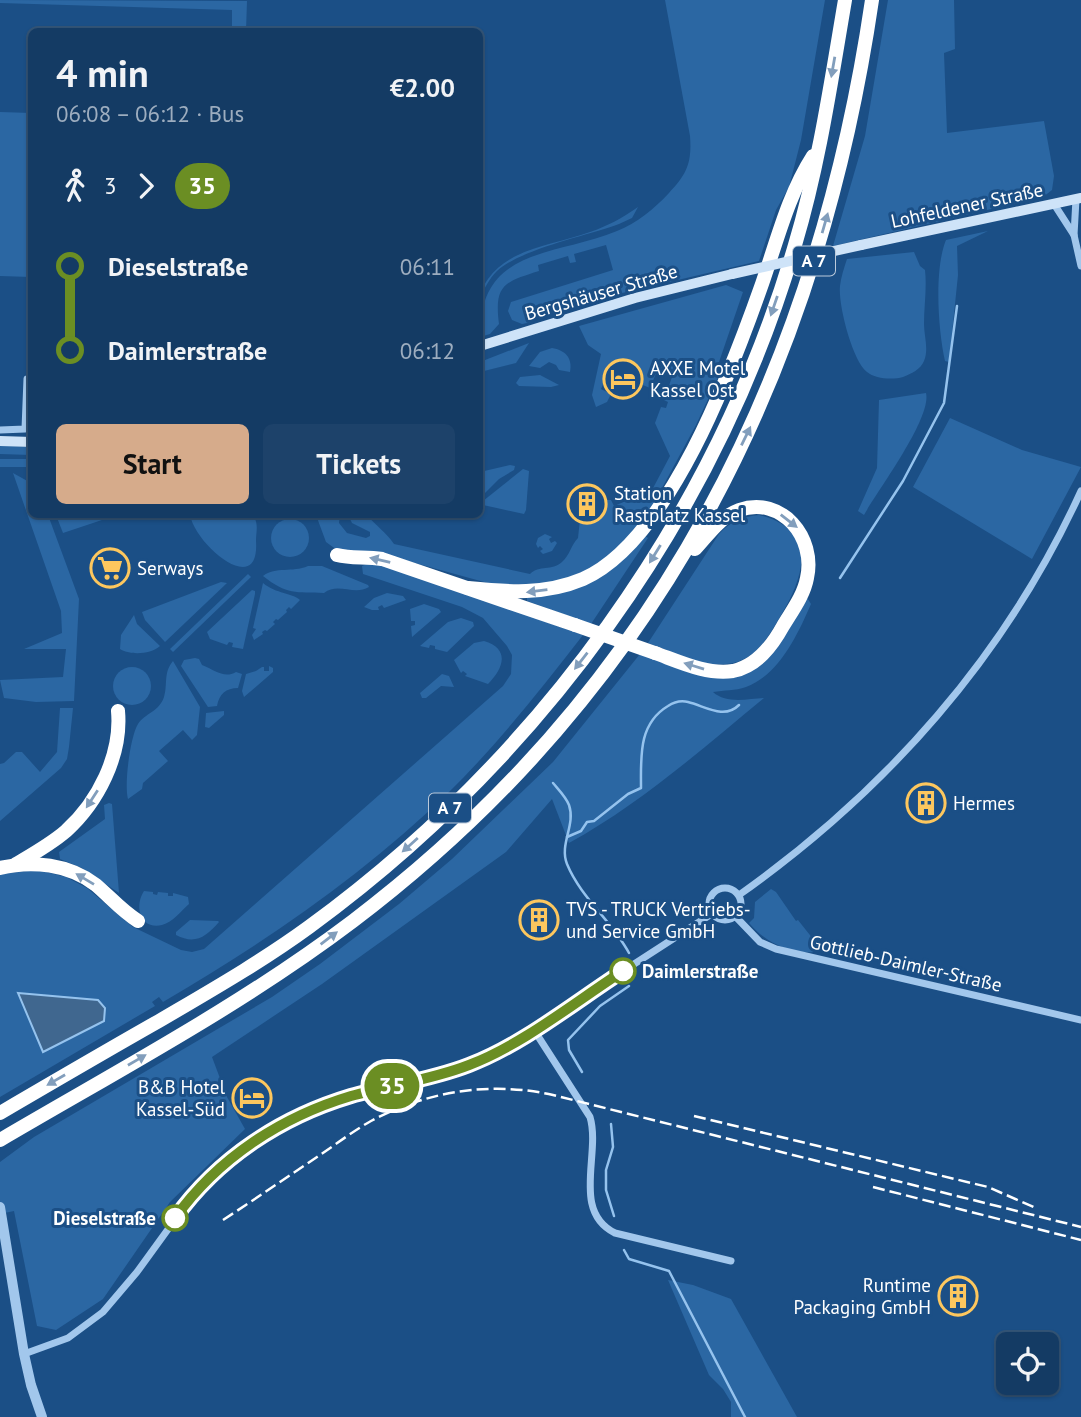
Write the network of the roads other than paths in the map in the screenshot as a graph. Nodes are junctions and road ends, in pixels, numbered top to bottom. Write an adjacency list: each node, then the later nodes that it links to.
1 (845, 0): 3 (highway, A 7, one-way to 3)
2 (873, 4): 16 (highway, A 7, one-way to 2)
3 (820, 146): 17 (highway, one-way to 17); 28 (highway, A 7, one-way to 28)
4 (1079, 198): 5 (main road, Lohfeldener Straße); 6 (street)
5 (1054, 204): 6 (street); 8 (main road, Lohfeldener Straße, bridge)
6 (1074, 235): 7 (street)
7 (1081, 266)
8 (733, 274): 9 (main road, Bergshäuser Straße)
9 (483, 345)
10 (27, 379): 11 (street)
11 (0, 430)
12 (0, 441): 13 (main road)
13 (28, 442)
14 (1081, 491): 21 (street)
15 (337, 555): 17 (highway, one-way to 15)
16 (675, 570): 17 (highway, one-way to 17, bridge); 27 (highway, A 7, one-way to 16)
17 (468, 587)
18 (118, 711): 19 (highway, one-way to 19)
19 (16, 864): 20 (highway); 24 (highway, one-way to 19)
20 (0, 868)
21 (739, 895): 22 (street); 23 (street)
22 (713, 913): 23 (street); 26 (street)
23 (735, 916): 25 (street, Gottlieb-Daimler-Straße)
24 (138, 921)
25 (1081, 1020)
26 (534, 1030): 32 (street); 33 (street)
27 (78, 1094): 29 (highway, A 7); 30 (highway)
28 (0, 1113)
29 (0, 1140)
30 (0, 1151)
31 (0, 1207): 33 (street)
32 (731, 1261)
33 (24, 1354): 34 (street)
34 (42, 1417)

